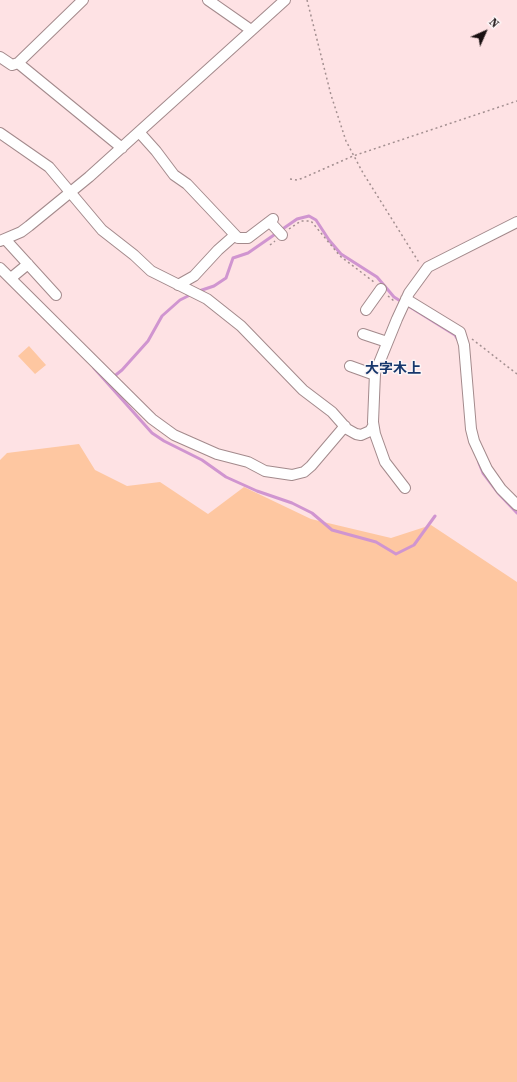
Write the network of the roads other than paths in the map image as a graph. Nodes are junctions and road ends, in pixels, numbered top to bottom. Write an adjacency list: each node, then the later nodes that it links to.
1 (83, 0): 6 (street)
2 (208, 0): 4 (street)
3 (285, 0): 4 (street)
4 (251, 30): 7 (street)
5 (0, 57): 6 (street)
6 (18, 63): 9 (street)
7 (140, 132): 9 (street); 12 (street)
8 (0, 133): 10 (street)
9 (122, 148): 10 (street)
10 (70, 192): 14 (street); 18 (street)
11 (517, 222): 21 (street)
12 (235, 235): 13 (street); 18 (street)
13 (282, 235)
14 (2, 240): 15 (street)
15 (28, 264): 17 (street); 20 (street)
16 (0, 268): 17 (street)
17 (11, 278): 27 (street)
18 (178, 285): 27 (street)
19 (381, 289): 22 (street)
20 (56, 294)
21 (404, 303): 24 (street); 30 (street)
22 (366, 310)
23 (363, 334): 24 (street)
24 (387, 342): 26 (street)
25 (350, 366): 26 (street)
26 (375, 375): 28 (street)
27 (345, 426): 28 (street)
28 (373, 426): 29 (street)
29 (405, 488)
30 (517, 505)

